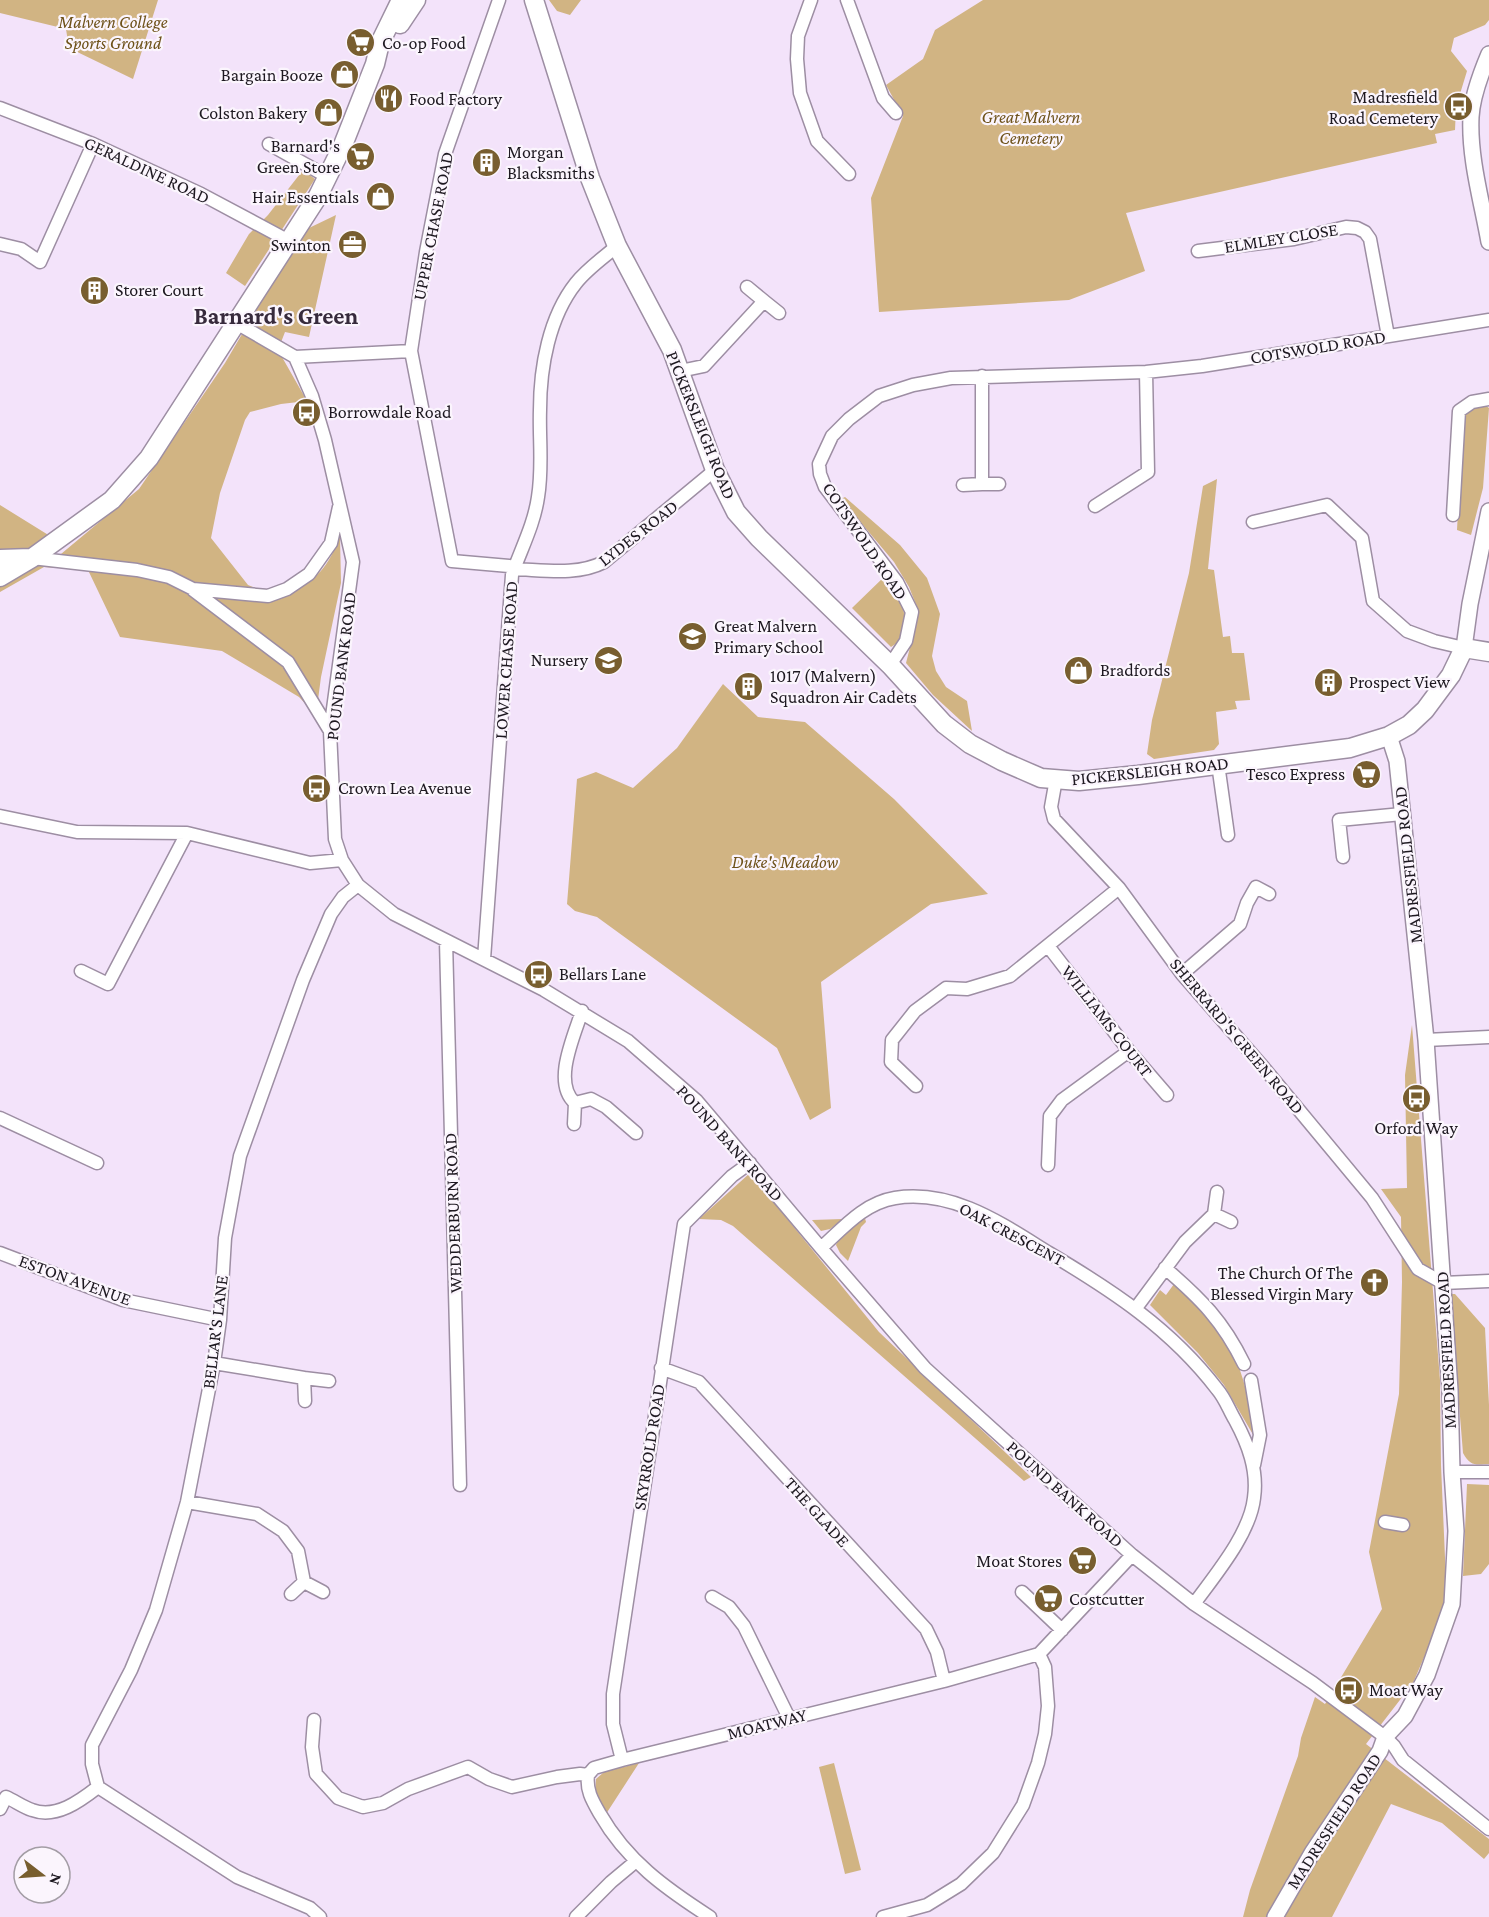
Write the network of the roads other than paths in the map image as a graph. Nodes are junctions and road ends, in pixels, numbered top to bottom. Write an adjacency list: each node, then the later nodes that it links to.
1 (401, 0): 8 (main road)
2 (416, 0): 8 (main road)
3 (499, 0): 27 (street, UPPER CHASE ROAD)
4 (534, 0): 19 (main road, PICKERSLEIGH ROAD)
5 (811, 0): 14 (street)
6 (847, 0): 11 (street)
7 (1489, 54): 9 (street)
8 (375, 64): 15 (main road)
9 (1483, 86): 17 (street)
10 (0, 108): 12 (street, GERALDINE ROAD)
11 (896, 113)
12 (93, 144): 16 (street, GERALDINE ROAD); 18 (street)
13 (269, 144): 15 (street)
14 (849, 174)
15 (328, 177): 16 (main road)
16 (290, 241): 25 (main road)
17 (1489, 242)
18 (0, 244)
19 (617, 246): 29 (main road, PICKERSLEIGH ROAD); 44 (street, LOWER CHASE ROAD)
20 (1198, 251): 26 (street, ELMLEY CLOSE)
21 (747, 287): 22 (street)
22 (764, 301): 23 (street); 29 (street)
23 (779, 313)
24 (1489, 320): 26 (street, COTSWOLD ROAD)
25 (238, 324): 28 (street); 42 (main road)
26 (1388, 336): 30 (street, COTSWOLD ROAD)
27 (411, 351): 28 (street); 44 (street, UPPER CHASE ROAD)
28 (295, 357): 37 (street, POUND BANK ROAD)
29 (680, 372): 33 (main road, PICKERSLEIGH ROAD)
30 (1146, 372): 31 (street, COTSWOLD ROAD); 38 (street)
31 (982, 376): 34 (street); 49 (street, COTSWOLD ROAD)
32 (1489, 399): 40 (street)
33 (715, 470): 44 (street, LYDES ROAD); 49 (main road, PICKERSLEIGH ROAD)
34 (982, 484): 35 (street); 36 (street)
35 (999, 484)
36 (963, 485)
37 (340, 503): 46 (street); 50 (street, POUND BANK ROAD)
38 (1095, 506)
39 (1489, 511): 47 (street)
40 (1453, 514)
41 (1252, 522): 47 (street)
42 (32, 558): 43 (main road); 45 (main road); 46 (street)
43 (0, 559)
44 (514, 569): 65 (street, LOWER CHASE ROAD)
45 (0, 577)
46 (193, 589): 50 (street)
47 (1464, 648): 48 (main road); 51 (main road, PICKERSLEIGH ROAD)
48 (1489, 652)
49 (890, 665): 53 (main road, PICKERSLEIGH ROAD)
50 (330, 731): 59 (street, POUND BANK ROAD)
51 (1389, 736): 52 (main road, PICKERSLEIGH ROAD); 54 (street, MADRESFIELD ROAD)
52 (1218, 764): 53 (main road, PICKERSLEIGH ROAD); 57 (street)
53 (1056, 779): 61 (street, SHERRARD'S GREEN ROAD)
54 (1402, 814): 58 (street); 70 (street, MADRESFIELD ROAD)
55 (0, 816): 56 (street)
56 (187, 833): 59 (street); 66 (street)
57 (1228, 835)
58 (1343, 857)
59 (342, 860): 60 (street, POUND BANK ROAD)
60 (358, 885): 63 (street, POUND BANK ROAD); 90 (street, BELLAR'S LANE)
61 (1119, 888): 64 (street); 67 (street, SHERRARD'S GREEN ROAD)
62 (1269, 894): 67 (street)
63 (446, 941): 65 (street, POUND BANK ROAD); 101 (street, WEDDERBURN ROAD)
64 (1048, 946): 71 (street, WILLIAMS COURT); 72 (street)
65 (484, 959): 68 (street, POUND BANK ROAD)
66 (81, 971)
67 (1182, 974): 88 (street, SHERRARD'S GREEN ROAD)
68 (582, 1011): 74 (street); 79 (street, POUND BANK ROAD)
69 (1489, 1038): 70 (street)
70 (1426, 1040): 88 (street, MADRESFIELD ROAD)
71 (1129, 1050): 73 (street, WILLIAMS COURT); 80 (street)
72 (916, 1086)
73 (1167, 1095)
74 (575, 1103): 76 (street); 77 (street)
75 (0, 1118): 78 (street)
76 (574, 1124)
77 (636, 1133)
78 (97, 1163)
79 (750, 1163): 84 (street, POUND BANK ROAD); 93 (street, SKYRROLD ROAD)
80 (1048, 1165)
81 (1217, 1192): 82 (street)
82 (1214, 1214): 83 (street); 86 (street)
83 (1231, 1222)
84 (821, 1248): 89 (street, OAK CRESCENT); 105 (street, POUND BANK ROAD)
85 (0, 1253): 90 (street, ESTON AVENUE)
86 (1165, 1268): 89 (street); 92 (street)
87 (1489, 1281): 88 (street)
88 (1443, 1283): 99 (street, MADRESFIELD ROAD)
89 (1136, 1308): 98 (street, OAK CRESCENT)
90 (220, 1320): 91 (street, BELLAR'S LANE)
91 (214, 1363): 94 (street); 102 (street, BELLAR'S LANE)
92 (1244, 1364)
93 (661, 1368): 114 (street, THE GLADE); 118 (street, SKYRROLD ROAD)
94 (304, 1378): 96 (street); 97 (street)
95 (1251, 1380): 98 (street, OAK CRESCENT)
96 (329, 1381)
97 (305, 1401)
98 (1254, 1467): 111 (street, OAK CRESCENT)
99 (1452, 1472): 100 (street); 117 (street, MADRESFIELD ROAD)
100 (1489, 1472)
101 (460, 1485)
102 (187, 1503): 106 (street); 120 (street, BELLAR'S LANE)
103 (1385, 1522): 104 (street)
104 (1403, 1525)
105 (1132, 1555): 111 (street, POUND BANK ROAD); 112 (street)
106 (304, 1582): 107 (street); 109 (street)
107 (323, 1592)
108 (1022, 1592): 112 (street)
109 (291, 1594)
110 (712, 1597): 115 (street)
111 (1194, 1604): 117 (street, POUND BANK ROAD)
112 (1062, 1630): 113 (street)
113 (1039, 1654): 114 (street, MOATWAY); 128 (street)
114 (944, 1681): 115 (street, MOATWAY)
115 (789, 1718): 118 (street, MOATWAY)
116 (314, 1720): 119 (street, MOATWAY)
117 (1385, 1737): 123 (street, POUND BANK ROAD); 129 (street, MADRESFIELD ROAD)
118 (622, 1760): 119 (street, MOATWAY)
119 (588, 1775): 124 (street)
120 (98, 1787): 121 (street); 125 (street)
121 (3, 1795): 122 (street)
122 (0, 1809)
123 (1489, 1829)
124 (635, 1862): 126 (street); 127 (street)
125 (320, 1917)
126 (576, 1917)
127 (710, 1917)
128 (884, 1917)
129 (1275, 1917)

